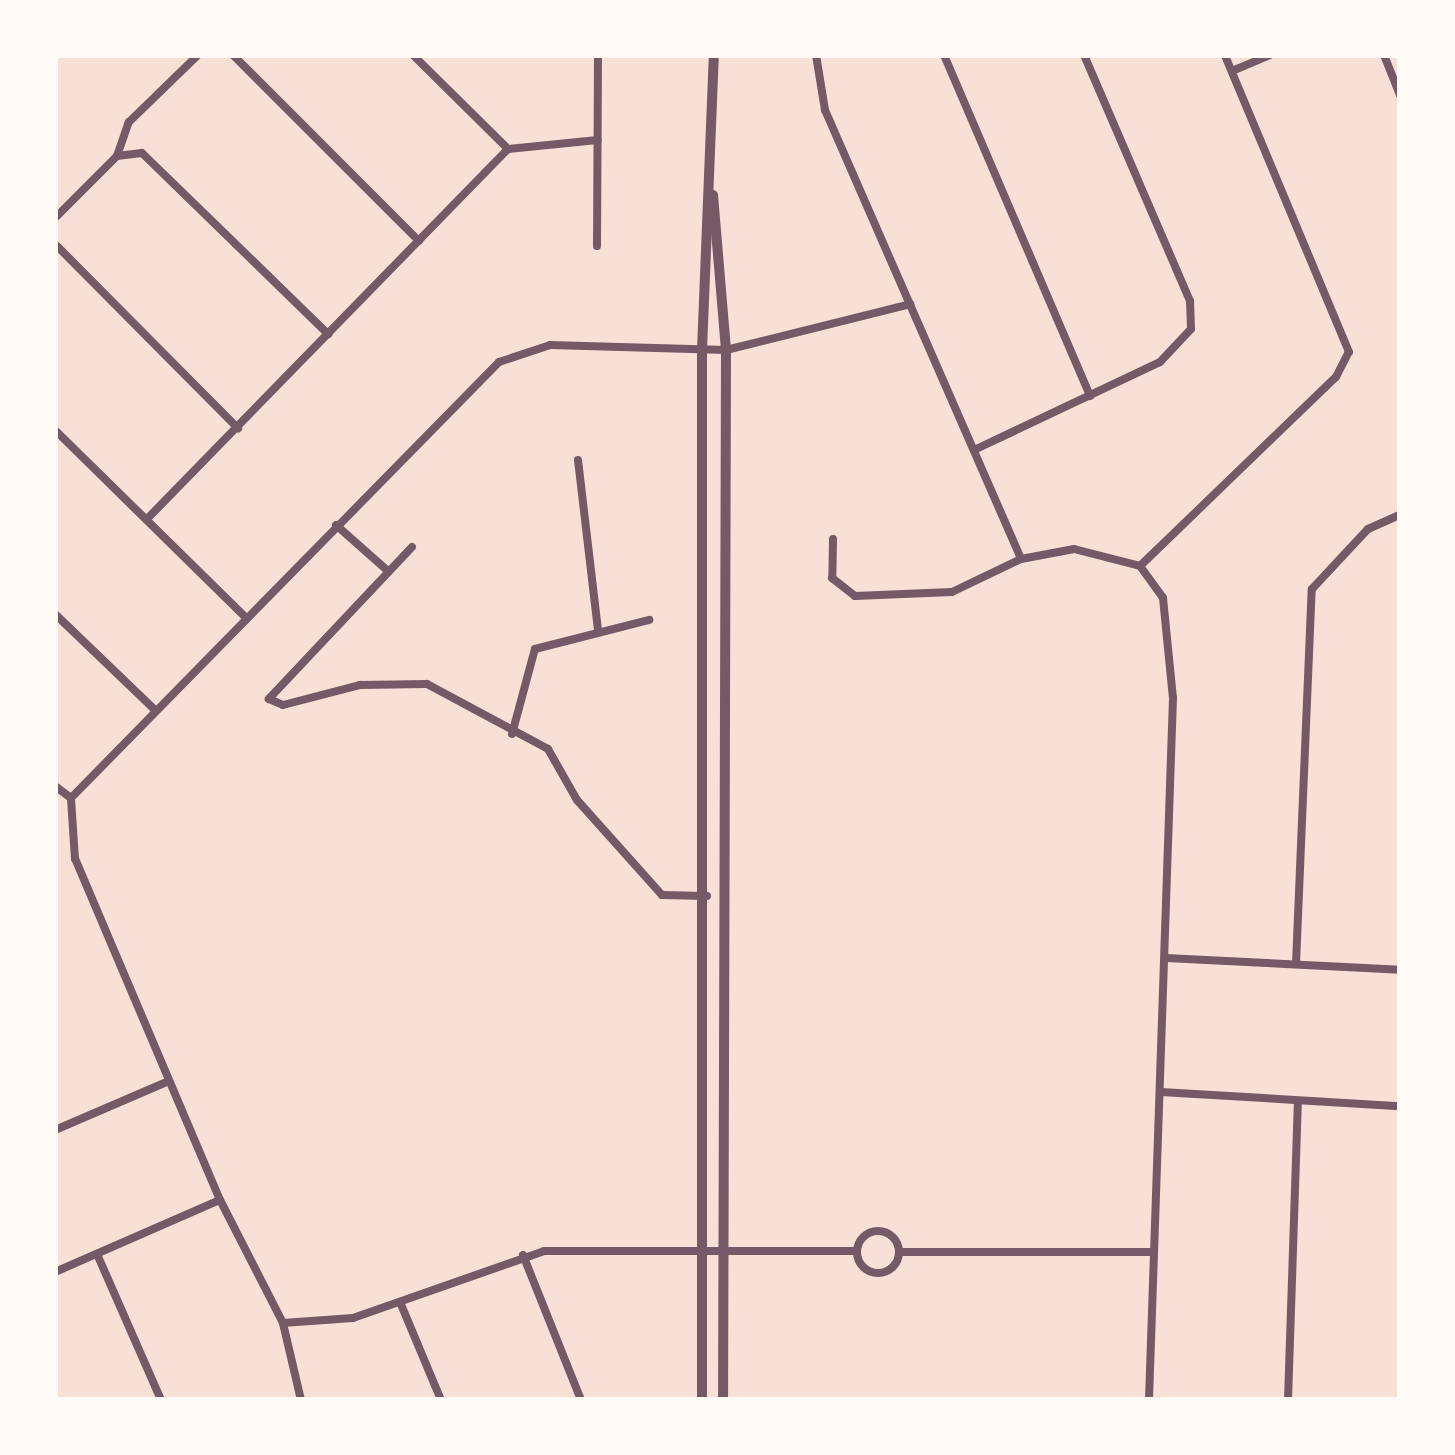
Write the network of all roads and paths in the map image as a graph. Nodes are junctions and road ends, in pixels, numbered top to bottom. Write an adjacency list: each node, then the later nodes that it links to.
1 (198, 55): 16 (street)
2 (233, 55): 19 (street)
3 (413, 55): 15 (street)
4 (598, 55): 14 (street)
5 (714, 55): 17 (street)
6 (816, 55): 22 (street)
7 (944, 55): 26 (street)
8 (1084, 55): 26 (street)
9 (1225, 55): 12 (street)
10 (1270, 55): 12 (street)
11 (1384, 55): 13 (street)
12 (1232, 71): 37 (street)
13 (1400, 96)
14 (598, 140): 15 (street); 21 (street)
15 (508, 149): 19 (street)
16 (118, 156): 18 (street); 23 (street)
17 (713, 196): 24 (street); 25 (street)
18 (55, 218)
19 (418, 241): 23 (street)
20 (55, 244): 27 (street)
21 (597, 246)
22 (910, 304): 25 (street); 29 (street)
23 (328, 334): 27 (street)
24 (702, 350): 25 (street); 33 (street); 47 (street)
25 (726, 350): 58 (street)
26 (1090, 396): 29 (street)
27 (238, 428): 32 (street)
28 (55, 430): 32 (street)
29 (974, 450): 36 (street)
30 (578, 460): 42 (street)
31 (1400, 515): 49 (street)
32 (147, 519): 40 (street)
33 (336, 525): 38 (street); 40 (street)
34 (833, 539): 36 (street)
35 (412, 547): 38 (street)
36 (1021, 559): 37 (street)
37 (1140, 566): 48 (street)
38 (388, 572): 44 (street)
39 (55, 614): 43 (street)
40 (246, 618): 43 (street)
41 (649, 620): 42 (street)
42 (598, 631): 44 (street)
43 (154, 709): 46 (street)
44 (512, 734): 47 (street)
45 (55, 786): 46 (street)
46 (71, 798): 51 (street)
47 (706, 896): 57 (street)
48 (1166, 958): 49 (street); 52 (street)
49 (1296, 964): 50 (street)
50 (1400, 970)
51 (169, 1081): 55 (street); 56 (street)
52 (1161, 1092): 53 (street); 61 (street)
53 (1298, 1101): 54 (street); 74 (street)
54 (1400, 1106)
55 (55, 1130)
56 (220, 1200): 62 (street); 66 (street)
57 (702, 1250): 58 (street); 63 (street); 71 (street)
58 (724, 1250): 59 (street); 72 (street)
59 (857, 1251): 60 (street); 60 (street)
60 (899, 1252): 61 (street)
61 (1153, 1252): 73 (street)
62 (97, 1254): 64 (street); 67 (street)
63 (524, 1255): 65 (street); 70 (street)
64 (55, 1272)
65 (400, 1302): 66 (street); 69 (street)
66 (284, 1323): 68 (street)
67 (161, 1400)
68 (301, 1400)
69 (441, 1400)
70 (581, 1400)
71 (702, 1400)
72 (724, 1400)
73 (1149, 1400)
74 (1288, 1400)

